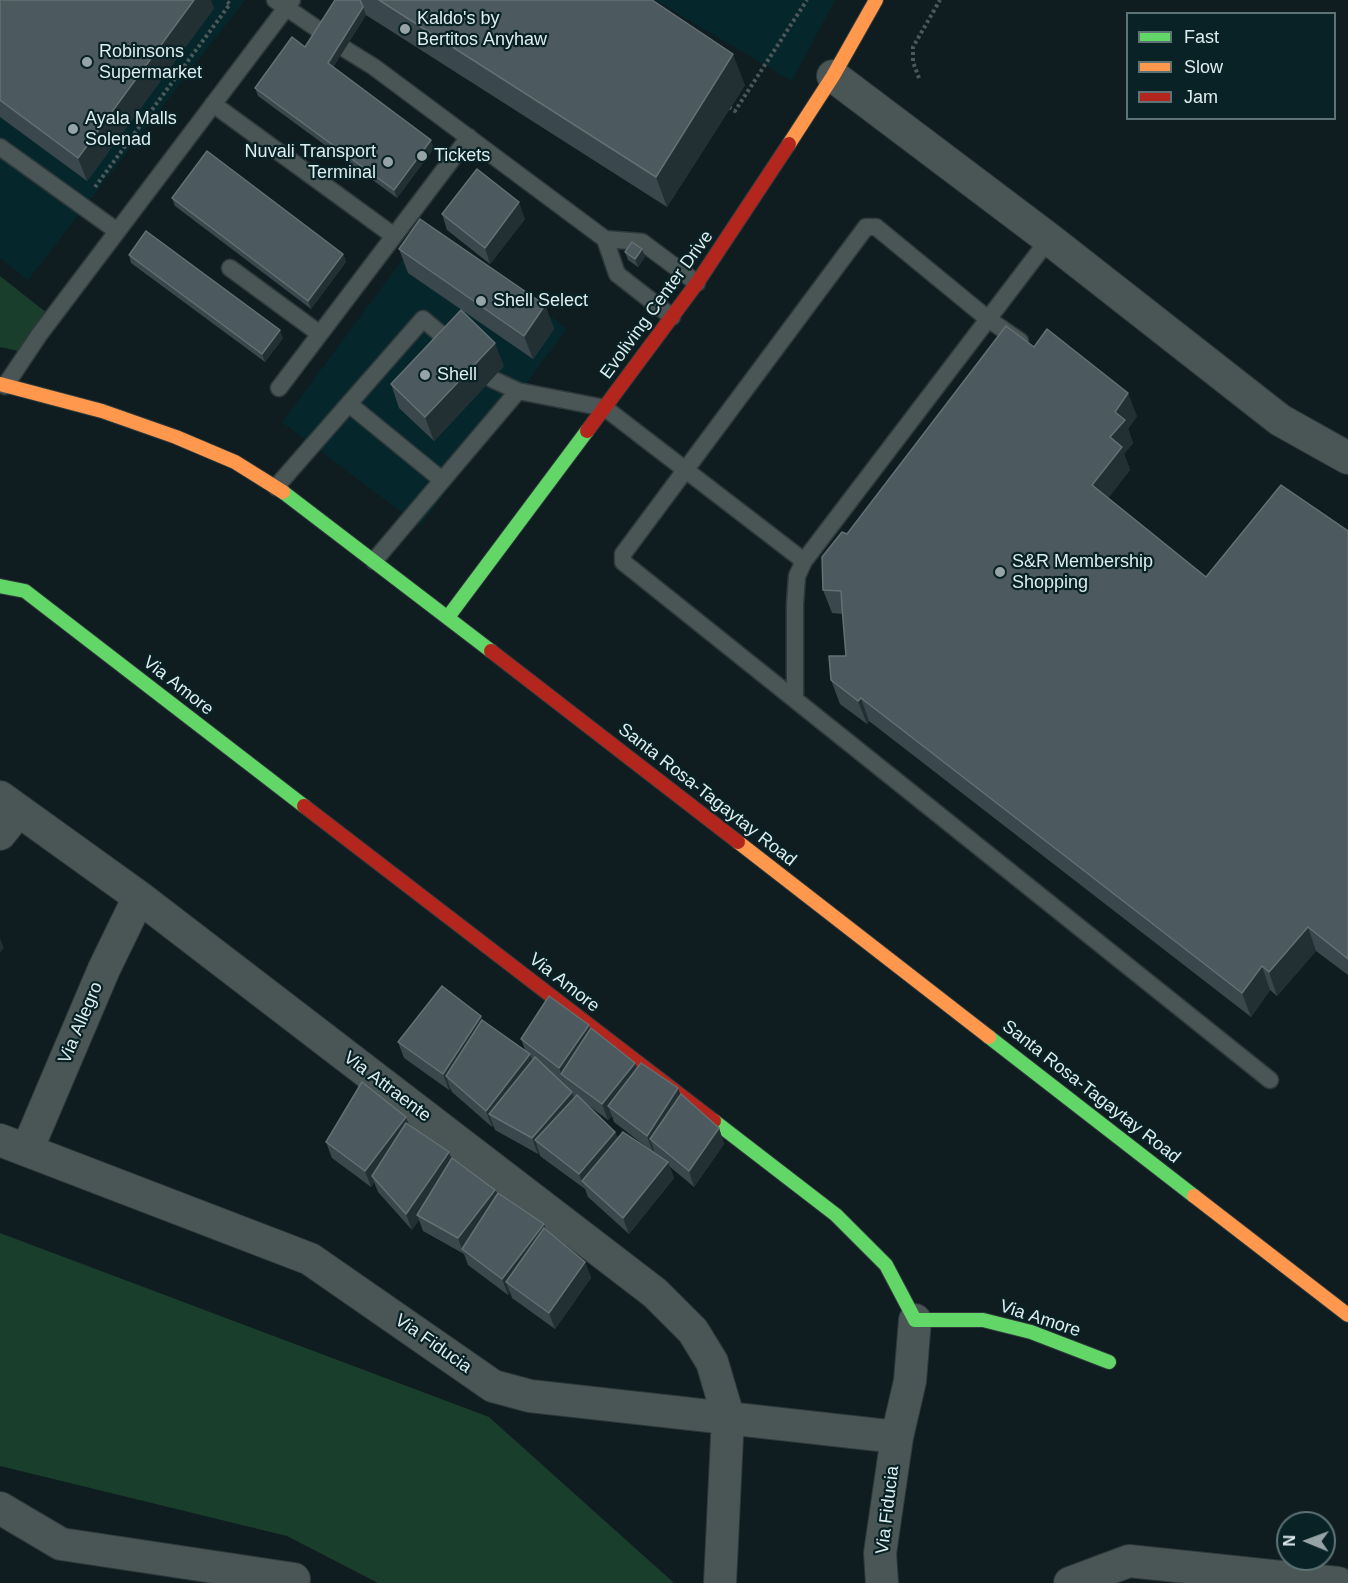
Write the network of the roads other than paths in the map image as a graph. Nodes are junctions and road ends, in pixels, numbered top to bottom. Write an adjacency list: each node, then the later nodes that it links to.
1 (876, 0): 5 (street, Evoliving Center Drive)
2 (284, 3): 3 (lane); 6 (lane)
3 (322, 33)
4 (345, 49): 7 (lane)
5 (833, 76): 12 (street); 14 (street, Evoliving Center Drive)
6 (213, 104): 9 (lane); 10 (lane)
7 (469, 137): 10 (lane); 11 (lane)
8 (0, 147): 9 (lane)
9 (117, 231): 21 (lane)
10 (394, 236): 17 (lane)
11 (605, 239): 14 (lane); 15 (lane)
12 (1049, 239): 16 (lane); 26 (street)
13 (230, 268): 17 (lane)
14 (697, 283): 15 (street, Evoliving Center Drive)
15 (672, 317): 25 (street, Evoliving Center Drive)
16 (988, 319): 19 (lane); 27 (lane); 31 (lane)
17 (320, 334): 22 (lane)
18 (457, 347): 24 (lane)
19 (1032, 349)
20 (492, 379): 23 (lane)
21 (3, 385): 29 (street, Santa Rosa-Tagaytay Road)
22 (279, 388)
23 (518, 391): 25 (lane); 28 (lane)
24 (349, 404): 28 (lane); 29 (lane)
25 (605, 408): 27 (lane); 33 (street, Evoliving Center Drive)
26 (1348, 458)
27 (686, 470): 31 (lane); 34 (lane)
28 (442, 480): 30 (lane)
29 (276, 487): 30 (street, Santa Rosa-Tagaytay Road)
30 (374, 561): 33 (street, Santa Rosa-Tagaytay Road)
31 (804, 561): 34 (lane)
32 (0, 586): 40 (street, Via Amore)
33 (448, 617): 39 (street, Santa Rosa-Tagaytay Road)
34 (795, 699): 37 (lane)
35 (6, 814): 36 (street, Via Attraente)
36 (139, 897): 38 (street, Via Allegro); 42 (street, Via Attraente)
37 (1270, 1080)
38 (14, 1145): 42 (street, Via Fiducia)
39 (1348, 1315)
40 (915, 1320): 41 (street, Via Amore); 43 (street, Via Fiducia)
41 (1109, 1362)
42 (728, 1416): 43 (street, Via Fiducia); 46 (street, Via Attraente)
43 (897, 1437): 47 (street, Via Fiducia)
44 (0, 1508): 45 (street)
45 (303, 1582)
46 (720, 1583)
47 (882, 1583)
48 (1070, 1583): 49 (street)
49 (1338, 1583)

